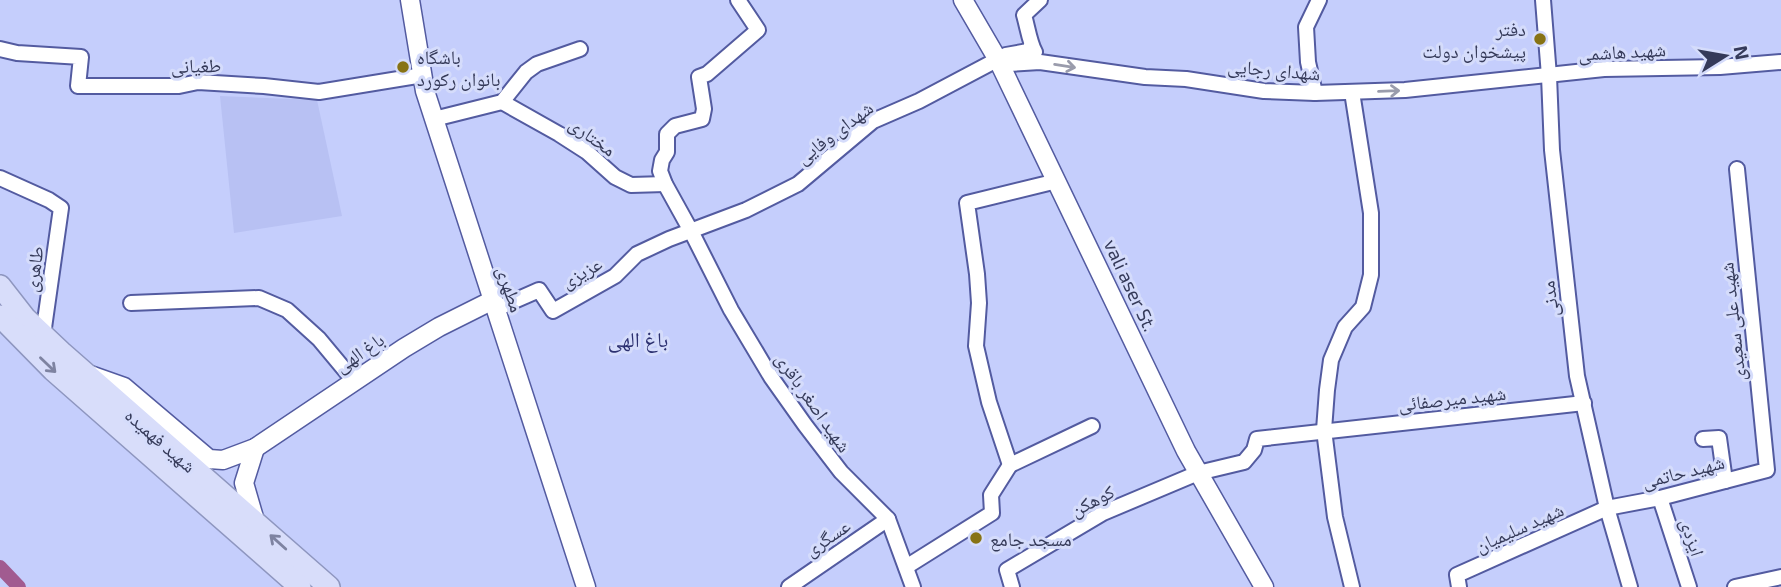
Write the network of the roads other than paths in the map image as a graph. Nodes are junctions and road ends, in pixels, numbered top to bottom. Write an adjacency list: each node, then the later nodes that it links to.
1 (410, 0): 13 (street, مطهری)
2 (738, 0): 22 (street)
3 (963, 0): 10 (street, vali aser St.)
4 (1040, 0): 7 (street)
5 (1319, 0): 16 (street)
6 (1543, 0): 14 (street, مدنی)
7 (1031, 46): 10 (street, شهدای وفایی); 11 (street)
8 (580, 48): 17 (street)
9 (0, 49): 13 (street, طغیانی)
10 (998, 60): 11 (street, شهدای رجایی); 21 (street, vali aser St.); 23 (street, شهدای وفایی)
11 (1040, 62): 16 (street, شهدای رجایی, one-way to 16)
12 (1781, 62): 14 (street, شهید هاشمی)
13 (423, 75): 18 (street, مطهری)
14 (1549, 76): 15 (street, شهدای رجایی, one-way to 14); 31 (street, مدنی)
15 (1352, 92): 16 (street, شهدای رجایی); 33 (street)
16 (1315, 93)
17 (502, 102): 18 (street); 22 (street, مختاری)
18 (434, 119): 26 (street, مطهری)
19 (1737, 169): 37 (street, شهید علی سعیدی)
20 (0, 178): 28 (street, طاهری)
21 (1056, 181): 38 (street); 39 (street, vali aser St.)
22 (665, 184): 23 (street, شهید اصغر باقری)
23 (691, 232): 26 (street, عزیزی); 43 (street, شهید اصغر باقری)
24 (0, 286): 28 (main road, شهید فهمیده)
25 (131, 303): 30 (street)
26 (494, 305): 30 (street, باغ الهی); 49 (street, مطهری)
27 (0, 316): 47 (main road, شهید فهمیده, one-way to 47)
28 (43, 335): 29 (main road, شهید فهمیده)
29 (86, 374): 35 (street, باغ الهی); 44 (main road, شهید فهمیده)
30 (355, 381): 35 (street, باغ الهی)
31 (1584, 403): 33 (street, شهید میرصفائی); 42 (street, مدنی)
32 (1092, 426): 38 (street)
33 (1324, 430): 39 (street, شهید میرصفائی); 54 (street)
34 (1703, 439): 40 (street)
35 (255, 448): 44 (street)
36 (1781, 451): 37 (street, شهید حاتمی)
37 (1766, 463): 40 (street, شهید حاتمی)
38 (1010, 465): 45 (street)
39 (1198, 473): 52 (street, کوهکن); 53 (street, vali aser St.)
40 (1724, 481): 41 (street, شهید حاتمی)
41 (1660, 498): 42 (street, شهید حاتمی); 57 (street, ایزدی)
42 (1607, 508): 55 (street, شهید سلیمیان); 56 (street, مدنی)
43 (888, 519): 45 (street, شهید اصغر باقری); 50 (street, عسگری)
44 (255, 521): 48 (main road, شهید فهمیده, one-way to 44)
45 (906, 567): 51 (street, شهید اصغر باقری)
46 (1781, 577): 58 (street)
47 (300, 587)
48 (329, 587)
49 (586, 587)
50 (789, 587)
51 (913, 587)
52 (1012, 587)
53 (1264, 587)
54 (1352, 587)
55 (1458, 587)
56 (1630, 587)
57 (1689, 587)
58 (1735, 587)

